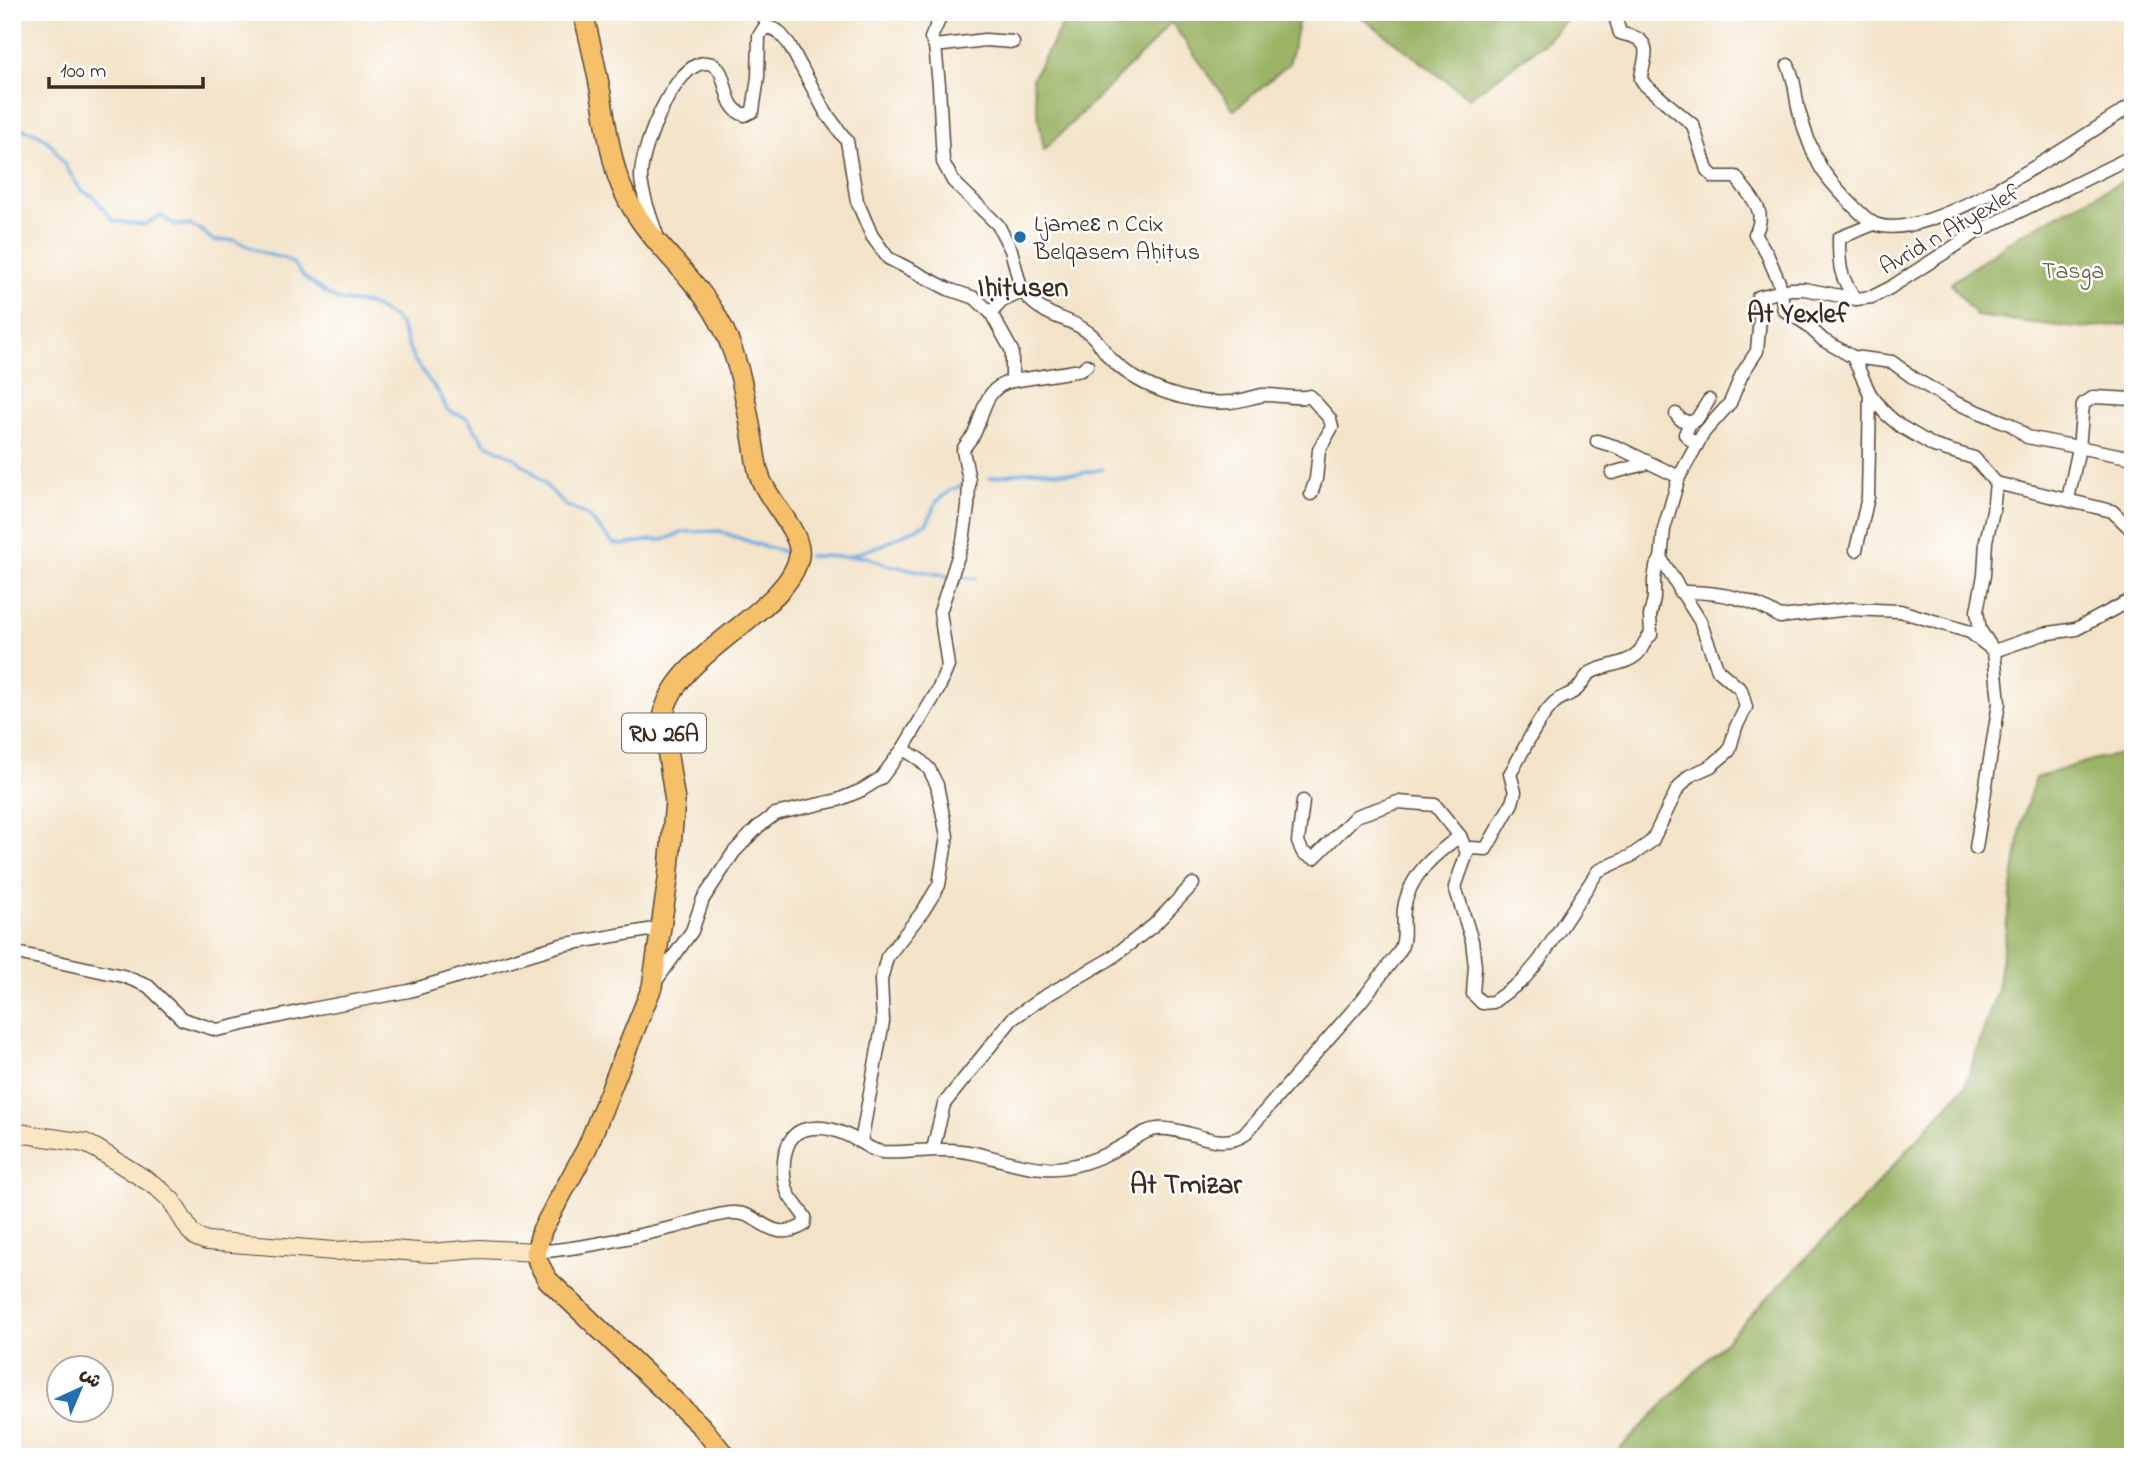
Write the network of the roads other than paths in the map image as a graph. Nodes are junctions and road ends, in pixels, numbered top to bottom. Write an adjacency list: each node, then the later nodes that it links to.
1 (583, 12): 12 (main road, RN 26A)
2 (762, 12): 5 (street)
3 (937, 12): 7 (street)
4 (1614, 13): 13 (street)
5 (768, 28): 12 (street); 16 (street)
6 (1013, 42): 7 (street)
7 (934, 46): 14 (street)
8 (1788, 65): 11 (street)
9 (2133, 105): 11 (street)
10 (2133, 156): 15 (street, Avrid n Atyexlef)
11 (1874, 224): 15 (street)
12 (663, 251): 47 (main road, RN 26A)
13 (1779, 290): 15 (street, Avrid n Atyexlef); 17 (street); 26 (street)
14 (1021, 292): 16 (street); 33 (street)
15 (1856, 299)
16 (992, 313): 19 (street)
17 (1853, 357): 20 (street); 27 (street)
18 (1087, 365): 19 (street)
19 (1012, 381): 41 (street)
20 (1870, 394): 32 (street); 36 (street)
21 (2133, 399): 27 (street)
22 (1709, 400): 24 (street)
23 (1676, 414): 24 (street)
24 (1690, 423): 26 (street)
25 (1597, 441): 29 (street)
26 (1696, 445): 31 (street)
27 (2079, 447): 28 (street); 34 (street)
28 (2133, 458)
29 (1648, 463): 30 (street); 31 (street)
30 (1612, 473)
31 (1679, 477): 37 (street)
32 (1996, 483): 34 (street); 40 (street)
33 (1311, 494)
34 (2068, 499): 35 (street)
35 (2133, 531)
36 (1856, 550)
37 (1661, 559): 38 (street); 45 (street)
38 (1680, 592): 40 (street); 45 (street)
39 (2133, 599): 40 (street)
40 (1994, 651): 44 (street)
41 (903, 749): 49 (street); 51 (street)
42 (1303, 801): 43 (street)
43 (1460, 836): 45 (street); 52 (street)
44 (1976, 848)
45 (1467, 853)
46 (1193, 884): 52 (street)
47 (660, 928): 48 (street); 49 (main road, RN 26A)
48 (12, 952)
49 (652, 987): 53 (main road, RN 26A)
50 (12, 1132): 53 (street)
51 (861, 1142): 52 (street); 53 (street)
52 (933, 1149)
53 (536, 1252): 54 (main road)
54 (726, 1457)

